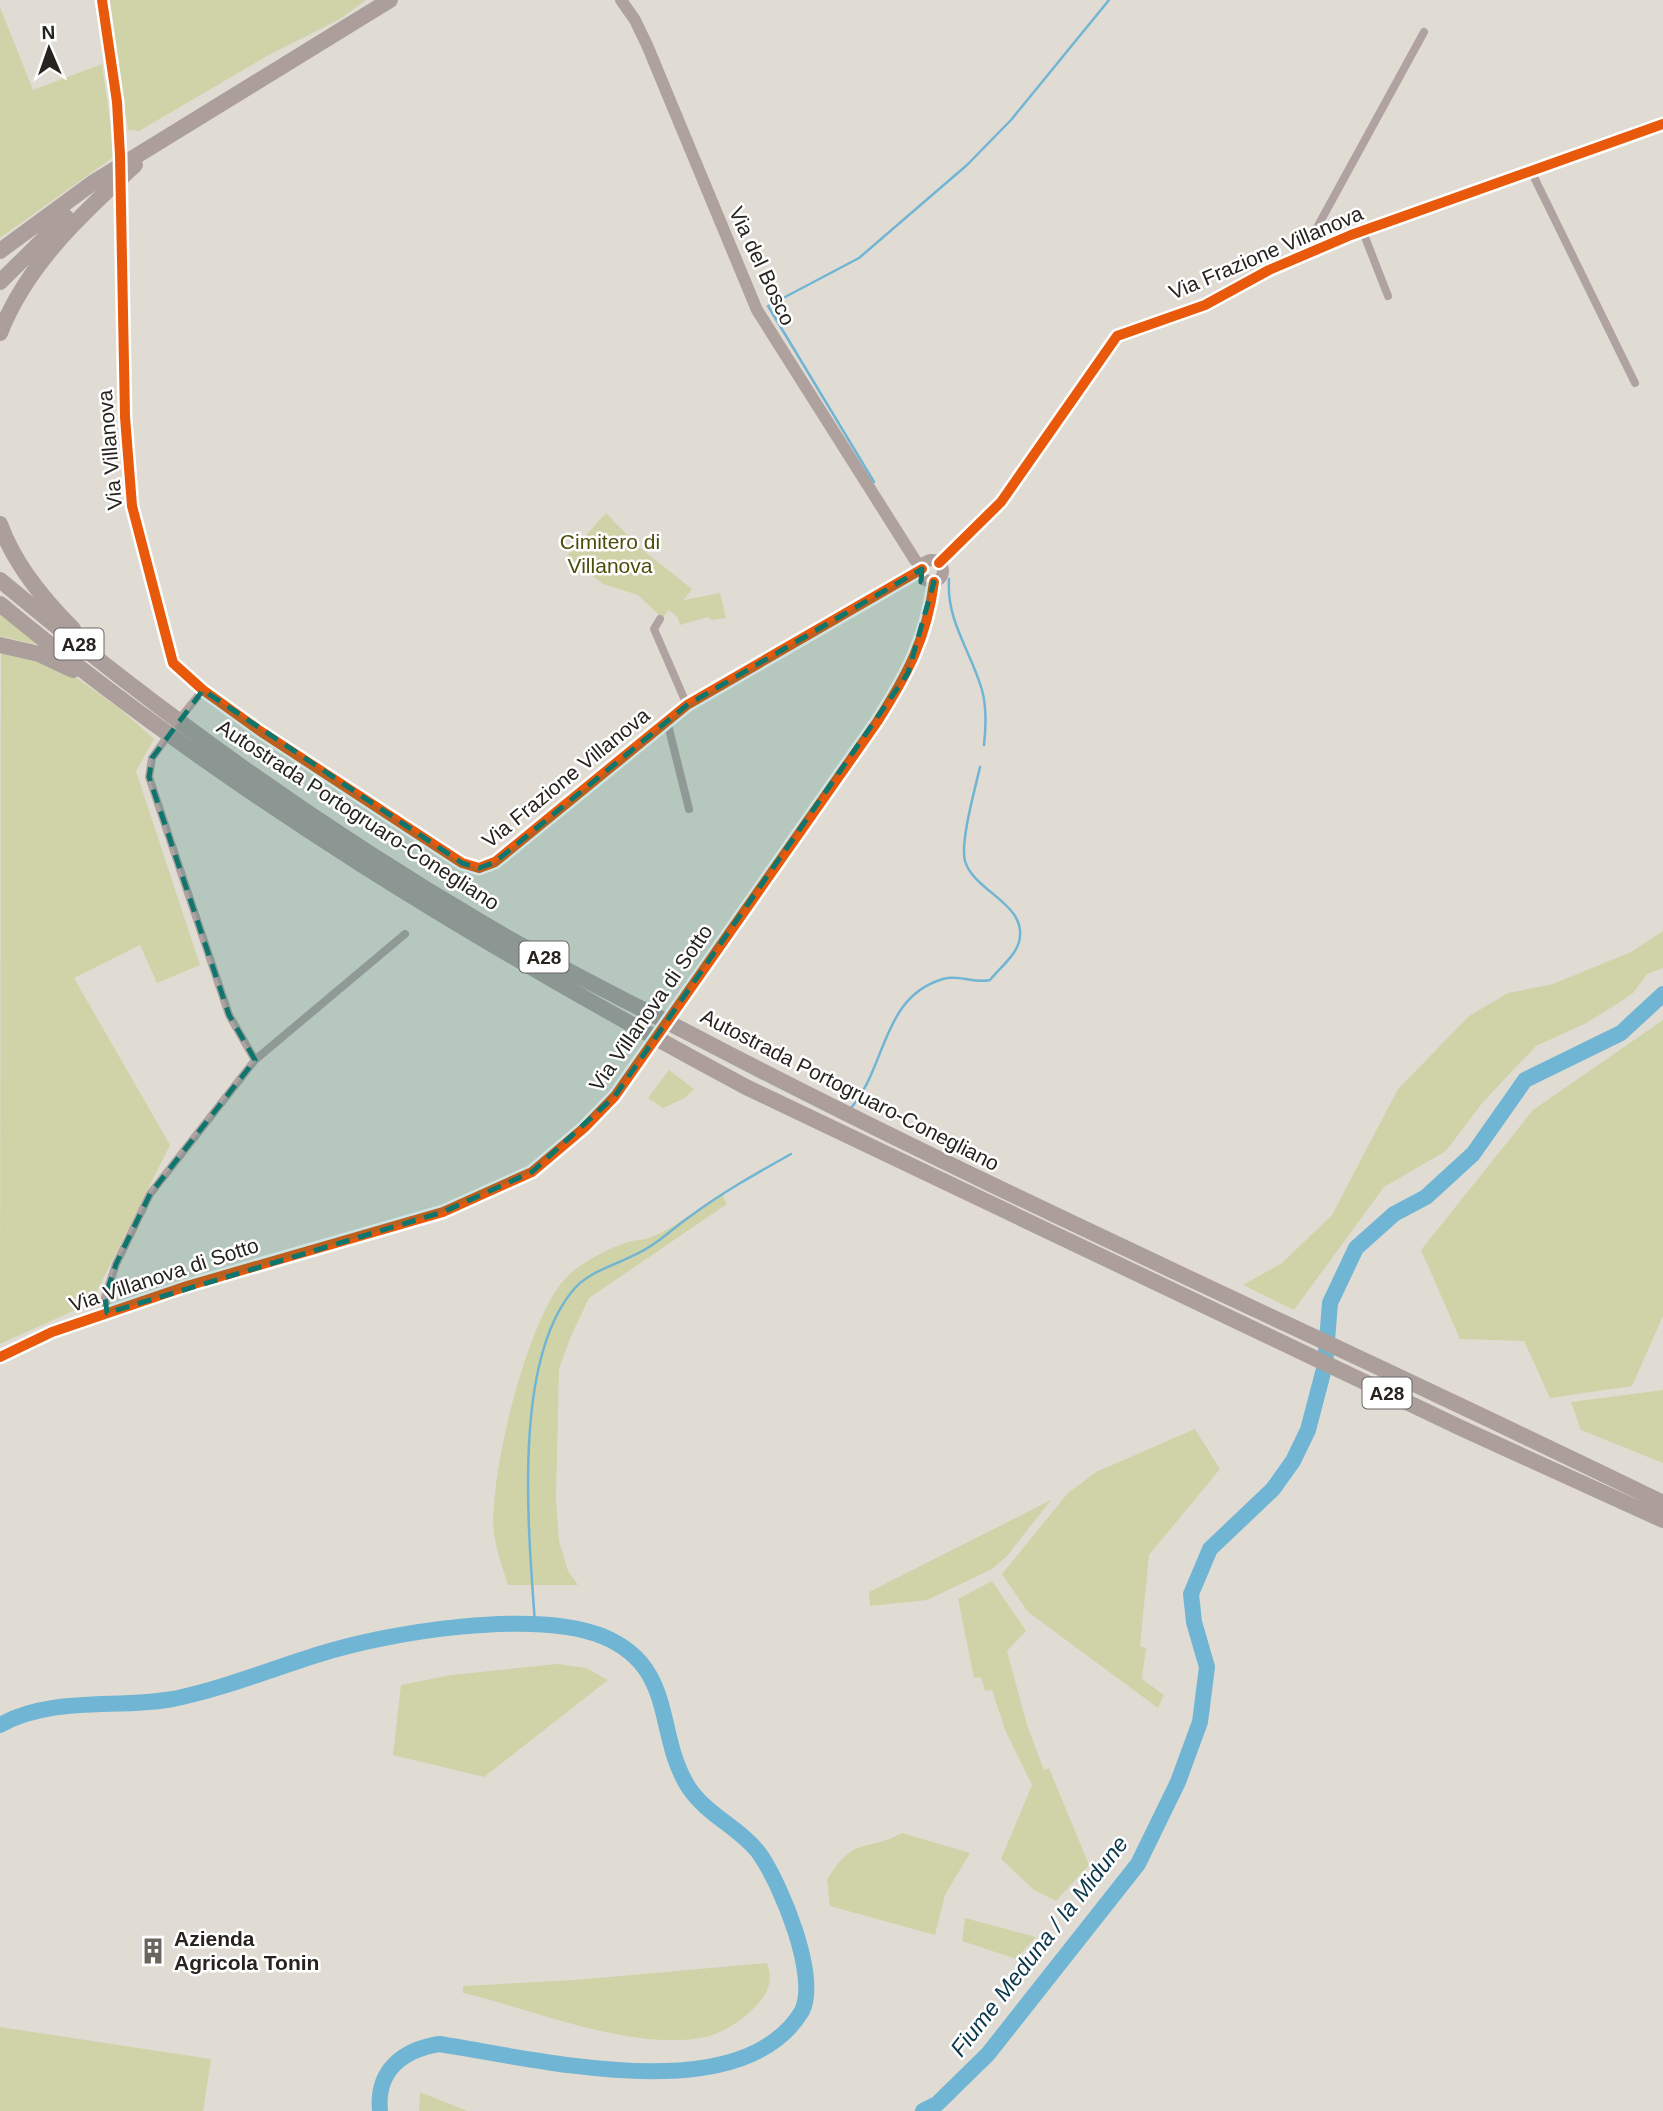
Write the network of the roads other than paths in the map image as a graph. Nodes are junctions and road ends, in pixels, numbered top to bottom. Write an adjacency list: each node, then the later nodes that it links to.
1 (102, 0): 7 (street)
2 (390, 0): 6 (highway)
3 (621, 0): 19 (street, Via del Bosco)
4 (1424, 32): 12 (street, Via Frazione Villanova)
5 (1663, 124): 8 (street, Via Frazione Villanova)
6 (162, 139): 11 (highway); 13 (highway); 15 (highway)
7 (120, 155)
8 (1531, 171): 10 (street, Via Frazione Villanova); 16 (street)
9 (121, 188): 26 (street, Via Villanova)
10 (1363, 232): 12 (street, Via Frazione Villanova); 14 (street, Via Frazione Villanova)
11 (0, 251)
12 (1302, 255): 18 (street, Via Frazione Villanova)
13 (0, 282)
14 (1388, 296)
15 (0, 333)
16 (1635, 383)
17 (0, 524): 25 (highway)
18 (939, 563): 19 (street); 21 (street)
19 (922, 568): 21 (street); 28 (street, Via Frazione Villanova)
20 (0, 580): 25 (highway, Autostrada Portogruaro-Conegliano / A28)
21 (934, 582): 35 (street, Via Villanova di Sotto)
22 (0, 604): 27 (highway, Autostrada Portogruaro-Conegliano / A28)
23 (660, 619): 28 (street)
24 (0, 645): 27 (highway)
25 (127, 682): 29 (highway, Autostrada Portogruaro-Conegliano / A28)
26 (203, 690): 30 (street, Via Frazione Villanova); 33 (street)
27 (123, 699): 29 (highway, Autostrada Portogruaro-Conegliano / A28)
28 (687, 705): 30 (street, Via Frazione Villanova)
29 (156, 714): 34 (highway, Autostrada Portogruaro-Conegliano / A28); 34 (highway, Autostrada Portogruaro-Conegliano / A28)
30 (667, 721): 31 (street)
31 (689, 809)
32 (405, 934): 33 (street, Via Villanova di Sotto)
33 (255, 1059): 35 (street, Via Villanova di Sotto)
34 (938, 1168): 37 (highway, Autostrada Portogruaro-Conegliano / A28)
35 (107, 1313): 36 (street, Via Villanova di Sotto)
36 (0, 1357)
37 (1590, 1476): 38 (highway, Autostrada Portogruaro-Conegliano / A28); 39 (highway, Autostrada Portogruaro-Conegliano / A28)
38 (1663, 1503)
39 (1663, 1520)

